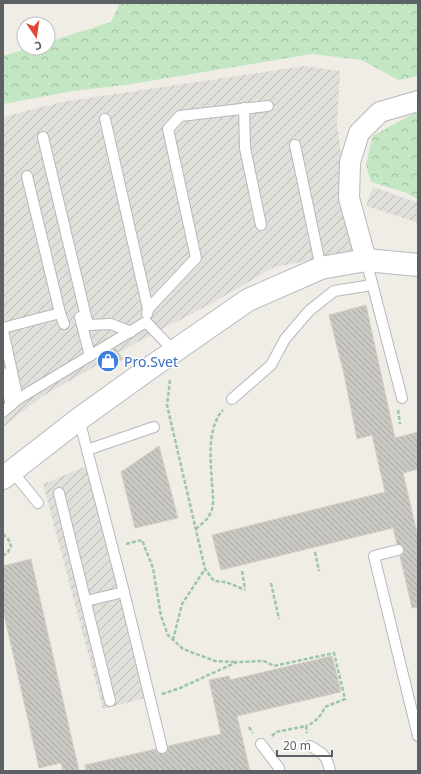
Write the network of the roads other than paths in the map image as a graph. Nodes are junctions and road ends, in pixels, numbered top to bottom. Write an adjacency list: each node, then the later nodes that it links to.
1 (418, 102): 10 (street)
2 (268, 106): 3 (lane)
3 (244, 108): 9 (lane); 14 (lane)
4 (106, 119): 14 (lane)
5 (43, 138): 19 (lane)
6 (295, 145): 12 (lane)
7 (27, 176): 15 (lane)
8 (50, 193): 21 (lane)
9 (260, 225)
10 (366, 260): 11 (street); 12 (street); 13 (lane)
11 (418, 265)
12 (321, 268): 20 (street)
13 (372, 284): 23 (lane); 24 (lane)
14 (148, 309): 16 (lane)
15 (60, 313): 17 (lane); 18 (lane)
16 (146, 322): 19 (lane); 20 (lane)
17 (64, 324)
18 (3, 329): 25 (lane)
19 (130, 332): 21 (lane)
20 (174, 351): 26 (street)
21 (90, 356): 25 (lane)
22 (3, 373): 25 (lane)
23 (402, 398)
24 (232, 399)
25 (11, 405)
26 (79, 419): 28 (lane); 29 (street)
27 (154, 427): 28 (lane)
28 (87, 450): 33 (lane)
29 (7, 474): 31 (lane)
30 (59, 493): 34 (lane)
31 (38, 503)
32 (398, 550): 36 (lane)
33 (124, 592): 34 (lane); 39 (lane)
34 (86, 601): 35 (lane)
35 (110, 701)
36 (418, 736)
37 (261, 744): 40 (lane)
38 (310, 746): 41 (lane)
39 (162, 748)
40 (279, 771)
41 (330, 771)

